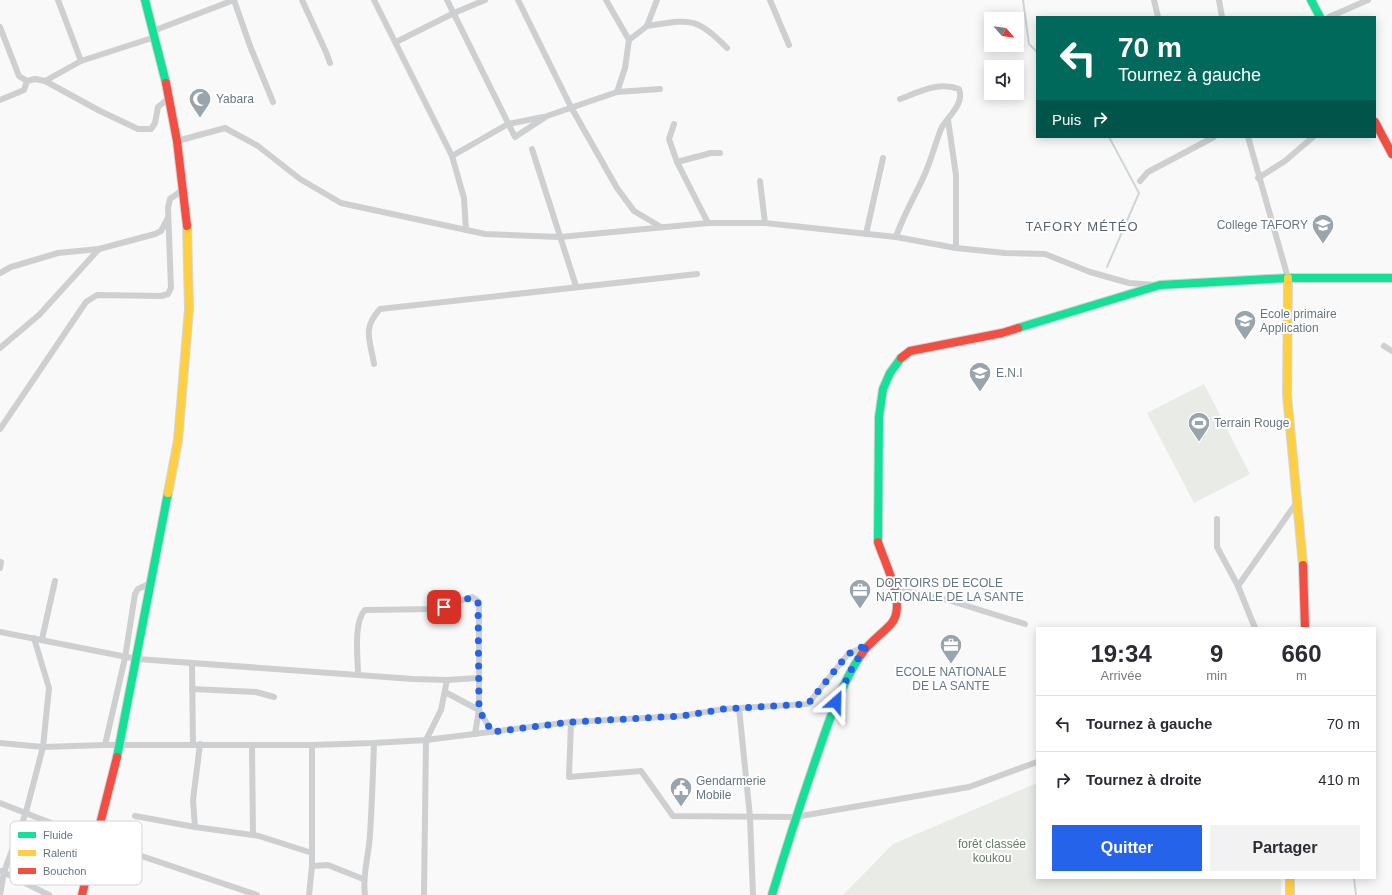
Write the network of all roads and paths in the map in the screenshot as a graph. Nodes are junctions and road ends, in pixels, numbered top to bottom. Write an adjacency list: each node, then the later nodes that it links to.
1 (58, 0): 28 (street)
2 (145, 0): 23 (main road)
3 (234, 0): 23 (street); 39 (street)
4 (302, 0): 29 (street)
5 (374, 0): 25 (street)
6 (447, 0): 16 (street)
7 (485, 0): 16 (street)
8 (518, 0): 40 (street)
9 (606, 0): 24 (street)
10 (657, 0): 21 (street)
11 (770, 0): 26 (street)
12 (1154, 0): 17 (street)
13 (1219, 0): 18 (street)
14 (1311, 0): 19 (main road)
15 (1368, 0): 20 (street)
16 (454, 13): 25 (street); 43 (street)
17 (1158, 16)
18 (1222, 16)
19 (1319, 16)
20 (1331, 16)
21 (647, 26): 24 (street); 27 (street)
22 (0, 27): 30 (street)
23 (154, 34): 28 (street); 36 (main road)
24 (629, 40): 35 (street)
25 (396, 42): 53 (street)
26 (789, 45)
27 (727, 48)
28 (82, 61): 32 (street)
29 (330, 63)
30 (19, 76): 31 (street); 34 (street)
31 (27, 81): 32 (street); 34 (street)
32 (45, 81): 36 (street)
33 (660, 89): 35 (street)
34 (24, 90): 38 (street)
35 (617, 92): 40 (street)
36 (169, 98): 49 (main road)
37 (900, 99): 42 (street)
38 (0, 100)
39 (273, 102)
40 (571, 107): 41 (street); 63 (street)
41 (547, 116): 43 (street); 43 (street)
42 (948, 120): 69 (street); 70 (street)
43 (508, 124): 53 (street)
44 (674, 124): 55 (street)
45 (1376, 124): 52 (main road)
46 (1212, 138): 57 (street)
47 (1248, 138): 56 (street)
48 (1311, 138): 56 (street)
49 (177, 140): 59 (main road); 64 (street)
50 (532, 149): 68 (street)
51 (720, 153): 55 (street)
52 (1392, 154)
53 (452, 156): 64 (street)
54 (883, 158): 67 (street)
55 (677, 162): 61 (street)
56 (1258, 178): 74 (street)
57 (1140, 180)
58 (760, 181): 62 (street)
59 (184, 189): 60 (street); 86 (main road)
60 (168, 218): 65 (street); 66 (street)
61 (708, 223): 62 (street); 63 (street)
62 (765, 223): 67 (street)
63 (661, 227): 68 (street)
64 (466, 230): 68 (street)
65 (161, 231): 66 (street); 71 (street)
66 (169, 234): 82 (street)
67 (866, 234): 69 (street)
68 (560, 237): 77 (street)
69 (896, 237): 70 (street)
70 (956, 248): 76 (street)
71 (99, 249): 72 (street); 79 (street)
72 (0, 273)
73 (697, 274): 77 (street)
74 (1288, 278): 75 (main road); 76 (main road); 83 (main road)
75 (1392, 278)
76 (1160, 285): 88 (main road)
77 (576, 286): 81 (street)
78 (1384, 346): 80 (street)
79 (0, 348)
80 (1392, 351)
81 (374, 364)
82 (0, 429)
83 (1297, 502): 87 (street); 91 (main road)
84 (1217, 519): 87 (street)
85 (55, 581): 94 (street)
86 (151, 584): 96 (street); 97 (main road)
87 (1238, 586): 90 (street)
88 (895, 589): 89 (street); 95 (main road)
89 (1025, 624)
90 (1255, 627)
91 (1305, 627)
92 (0, 632): 93 (street)
93 (34, 638): 94 (street); 119 (street)
94 (42, 639): 96 (street)
95 (868, 644): 105 (street); 125 (main road)
96 (125, 658): 97 (street); 115 (street)
97 (137, 659): 98 (street); 116 (main road)
98 (192, 663): 99 (street); 102 (street)
99 (358, 675): 100 (street); 101 (street)
100 (478, 678): 101 (street); 106 (street)
101 (447, 680): 103 (street)
102 (192, 690): 104 (street); 113 (street)
103 (445, 692): 106 (street); 110 (street)
104 (274, 697)
105 (740, 708): 107 (street); 124 (street)
106 (479, 710): 108 (street); 109 (street)
107 (571, 722): 108 (street); 124 (street)
108 (492, 732): 109 (street)
109 (475, 734): 110 (street)
110 (426, 740): 111 (street); 146 (street)
111 (374, 742): 118 (street); 136 (street)
112 (0, 743): 119 (street)
113 (193, 744): 114 (street); 116 (street)
114 (200, 744): 117 (street); 129 (street)
115 (105, 745): 116 (street); 119 (street)
116 (120, 745): 128 (main road)
117 (252, 745): 118 (street); 130 (street)
118 (312, 745): 132 (street)
119 (43, 748): 122 (street)
120 (1036, 762): 125 (street)
121 (0, 803): 122 (street)
122 (26, 812): 126 (street); 127 (street)
123 (135, 816): 129 (street)
124 (750, 817): 125 (street); 147 (street)
125 (796, 817): 148 (main road)
126 (22, 821)
127 (48, 821)
128 (102, 821)
129 (195, 827): 130 (street)
130 (253, 835): 132 (street)
131 (10, 851): 135 (street)
132 (312, 853): 134 (street)
133 (142, 856): 143 (street)
134 (312, 866): 136 (street); 144 (street)
135 (2, 871): 140 (street)
136 (363, 879): 145 (street)
137 (1290, 879): 149 (main road)
138 (29, 885): 141 (street)
139 (85, 885): 142 (main road)
140 (0, 895)
141 (49, 895)
142 (82, 895)
143 (257, 895)
144 (309, 895)
145 (365, 895)
146 (424, 895)
147 (753, 895)
148 (772, 895)
149 (1290, 895)

